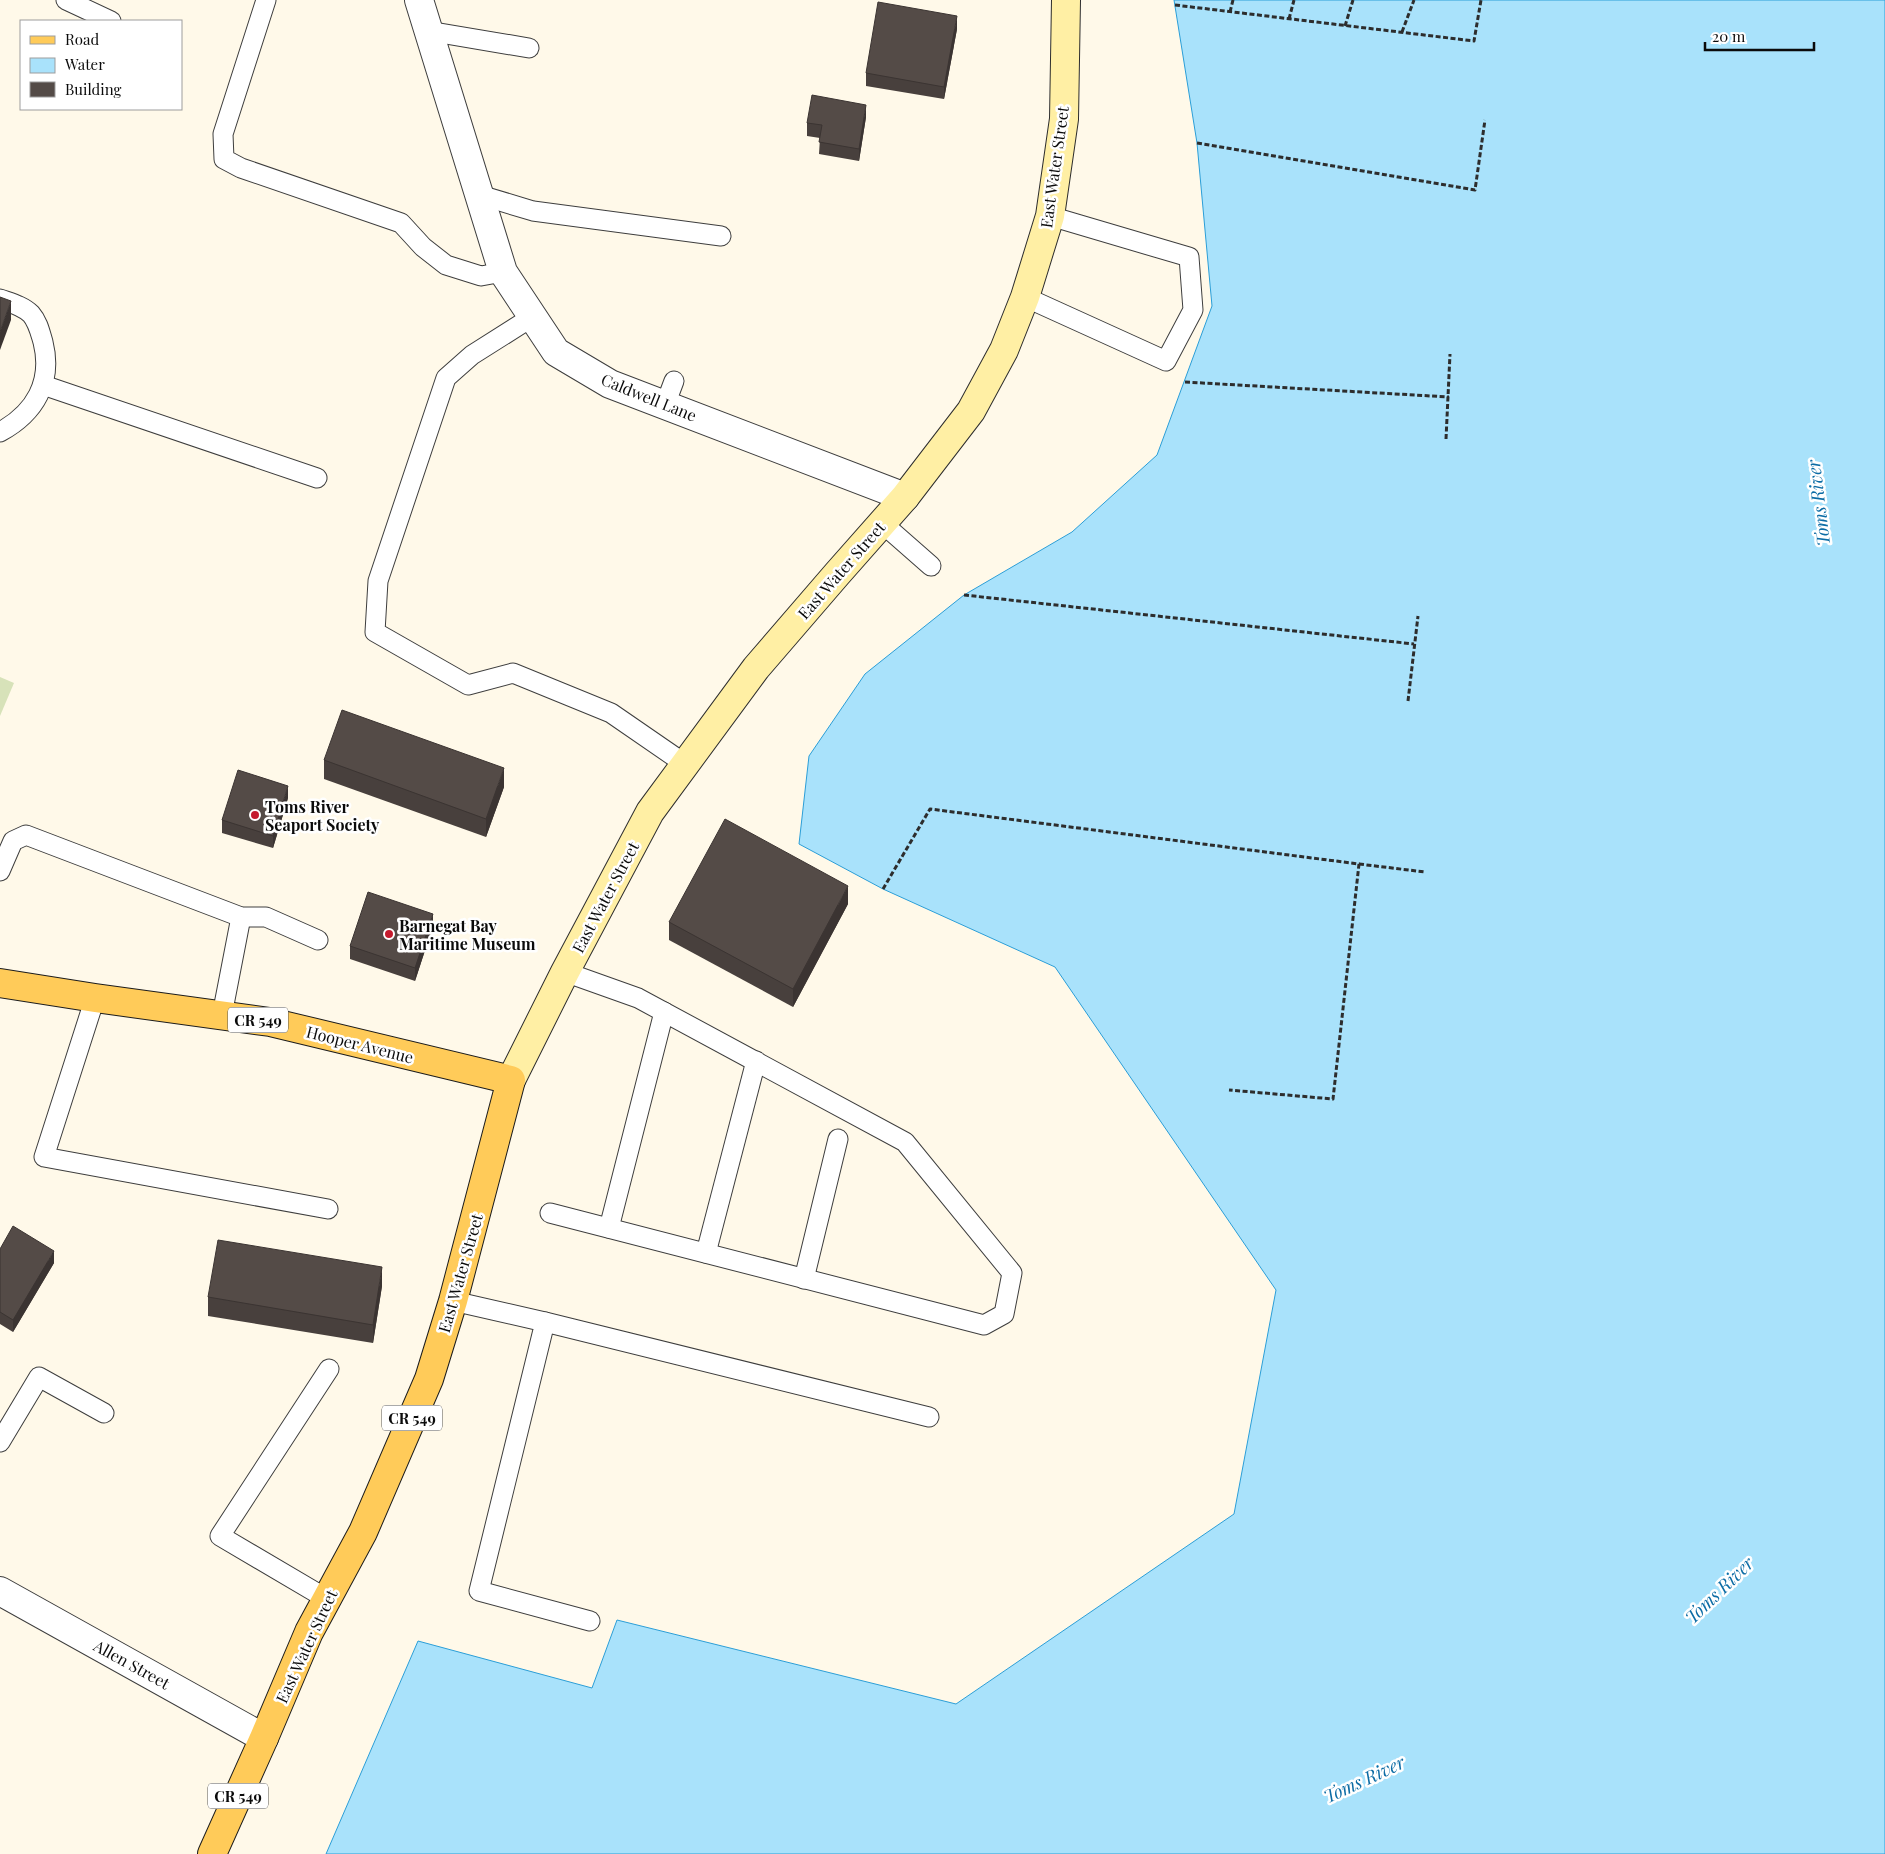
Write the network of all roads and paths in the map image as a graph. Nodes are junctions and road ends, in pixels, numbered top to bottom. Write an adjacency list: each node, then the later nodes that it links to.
1 (66, 0): 13 (lane)
2 (266, 0): 23 (lane)
3 (419, 0): 15 (street, Caldwell Lane)
4 (1066, 0): 21 (street, East Water Street)
5 (1233, 0): 11 (path)
6 (1294, 0): 12 (path)
7 (1353, 0): 14 (path)
8 (1414, 0): 16 (path)
9 (1481, 0): 16 (path)
10 (1175, 6): 11 (path)
11 (1230, 12): 12 (path)
12 (1289, 19): 14 (path)
13 (109, 20)
14 (1345, 26): 16 (path)
15 (428, 31): 17 (lane); 20 (street, Caldwell Lane)
16 (1402, 32)
17 (529, 48)
18 (1485, 120): 19 (path)
19 (1197, 143)
20 (480, 195): 22 (lane); 23 (street, Caldwell Lane)
21 (1050, 216): 24 (street, East Water Street); 24 (lane)
22 (721, 236)
23 (503, 272): 26 (street, Caldwell Lane)
24 (1025, 297): 34 (street, East Water Street)
25 (0, 299): 29 (lane)
26 (532, 317): 34 (street, Caldwell Lane); 41 (lane)
27 (1450, 354): 30 (path)
28 (1184, 382): 30 (path)
29 (42, 385): 31 (lane); 33 (lane)
30 (1448, 397): 32 (path)
31 (0, 432)
32 (1446, 439)
33 (317, 478)
34 (905, 497): 35 (street, East Water Street)
35 (882, 523): 36 (lane); 41 (street, East Water Street)
36 (931, 566)
37 (964, 595): 39 (path)
38 (1418, 616): 39 (path)
39 (1414, 644): 40 (path)
40 (1408, 701)
41 (685, 764): 48 (street, East Water Street)
42 (1359, 864): 44 (path); 45 (path); 55 (path)
43 (0, 871): 46 (lane)
44 (1425, 872)
45 (883, 889)
46 (241, 917): 47 (lane); 52 (lane)
47 (318, 940)
48 (565, 972): 51 (lane); 54 (street, East Water Street)
49 (0, 983): 50 (main road, Hooper Avenue / CR 549)
50 (94, 998): 52 (main road, Hooper Avenue / CR 549); 57 (lane)
51 (664, 1012): 53 (lane); 59 (lane)
52 (222, 1015): 54 (main road, Hooper Avenue / CR 549)
53 (756, 1062): 60 (lane); 61 (lane)
54 (511, 1080): 62 (main road, East Water Street / CR 549)
55 (1228, 1090)
56 (838, 1139): 61 (lane)
57 (328, 1209)
58 (550, 1213): 59 (lane)
59 (609, 1228): 60 (lane)
60 (706, 1253): 61 (lane)
61 (804, 1279)
62 (453, 1301): 63 (lane); 69 (main road, East Water Street / CR 549)
63 (545, 1322): 66 (lane); 70 (lane)
64 (329, 1369): 69 (lane)
65 (104, 1413): 67 (lane)
66 (929, 1417)
67 (0, 1442)
68 (0, 1590): 71 (street, Allen Street)
69 (327, 1599): 71 (main road, East Water Street / CR 549)
70 (590, 1621)
71 (264, 1738): 72 (main road, East Water Street / CR 549)
72 (212, 1854)

